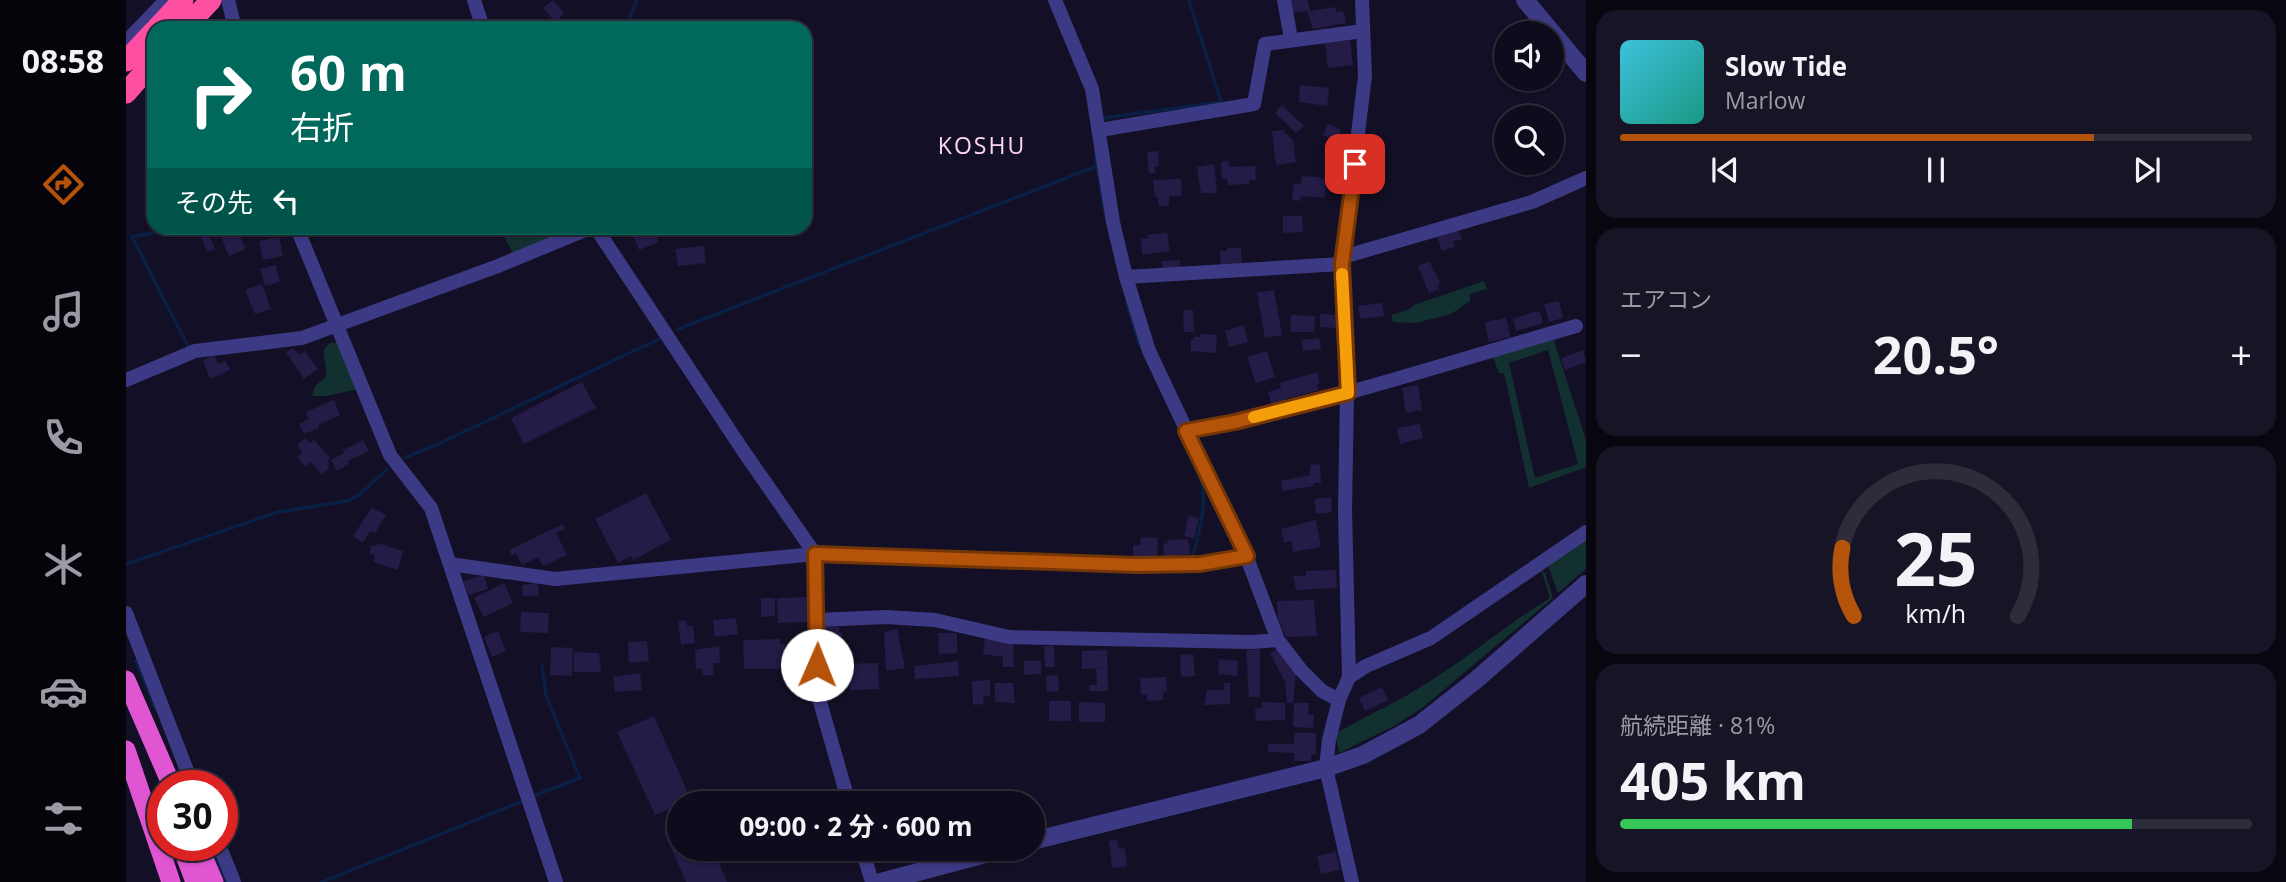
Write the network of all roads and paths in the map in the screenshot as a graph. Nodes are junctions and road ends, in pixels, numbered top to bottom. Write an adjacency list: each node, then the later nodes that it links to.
1 (166, 0): 17 (street)
2 (183, 0): 10 (highway)
3 (211, 0): 11 (highway)
4 (228, 0): 12 (street)
5 (474, 0): 13 (street)
6 (1055, 0): 22 (street)
7 (1284, 0): 16 (street)
8 (1362, 0): 14 (street)
9 (1525, 0): 20 (street)
10 (163, 21)
11 (192, 21)
12 (233, 21)
13 (481, 21)
14 (1363, 31): 16 (street); 27 (street)
15 (147, 38): 18 (highway)
16 (1291, 39): 22 (street)
17 (126, 42)
18 (126, 61)
19 (147, 69): 21 (highway)
20 (1586, 73)
21 (126, 93)
22 (1100, 131): 28 (street)
23 (1586, 178): 27 (street)
24 (300, 235): 29 (street)
25 (573, 235): 29 (street)
26 (601, 235): 35 (street)
27 (1342, 261): 28 (street); 32 (street)
28 (1126, 277): 33 (street)
29 (338, 326): 31 (street); 37 (street)
30 (1576, 326): 32 (street)
31 (126, 380)
32 (1348, 393): 33 (street); 42 (street)
33 (1186, 431): 36 (street)
34 (1586, 532): 42 (street)
35 (815, 554): 36 (street); 37 (street); 40 (street)
36 (1247, 556): 41 (street)
37 (450, 564): 62 (street)
38 (1586, 584): 47 (street)
39 (126, 613): 50 (street)
40 (817, 620): 41 (street); 51 (street)
41 (1278, 640): 45 (street)
42 (1349, 677): 45 (street)
43 (126, 680): 49 (highway)
44 (126, 699): 48 (highway)
45 (1339, 700): 47 (street)
46 (126, 750): 58 (highway)
47 (1326, 768): 52 (street); 65 (street)
48 (153, 770)
49 (165, 770)
50 (187, 770)
51 (846, 791)
52 (1045, 838)
53 (187, 861): 59 (highway)
54 (205, 861): 60 (highway)
55 (225, 861): 61 (street)
56 (866, 861): 63 (street)
57 (959, 861): 64 (street)
58 (171, 882)
59 (195, 882)
60 (214, 882)
61 (234, 882)
62 (556, 882)
63 (872, 882)
64 (881, 882)
65 (1352, 882)

